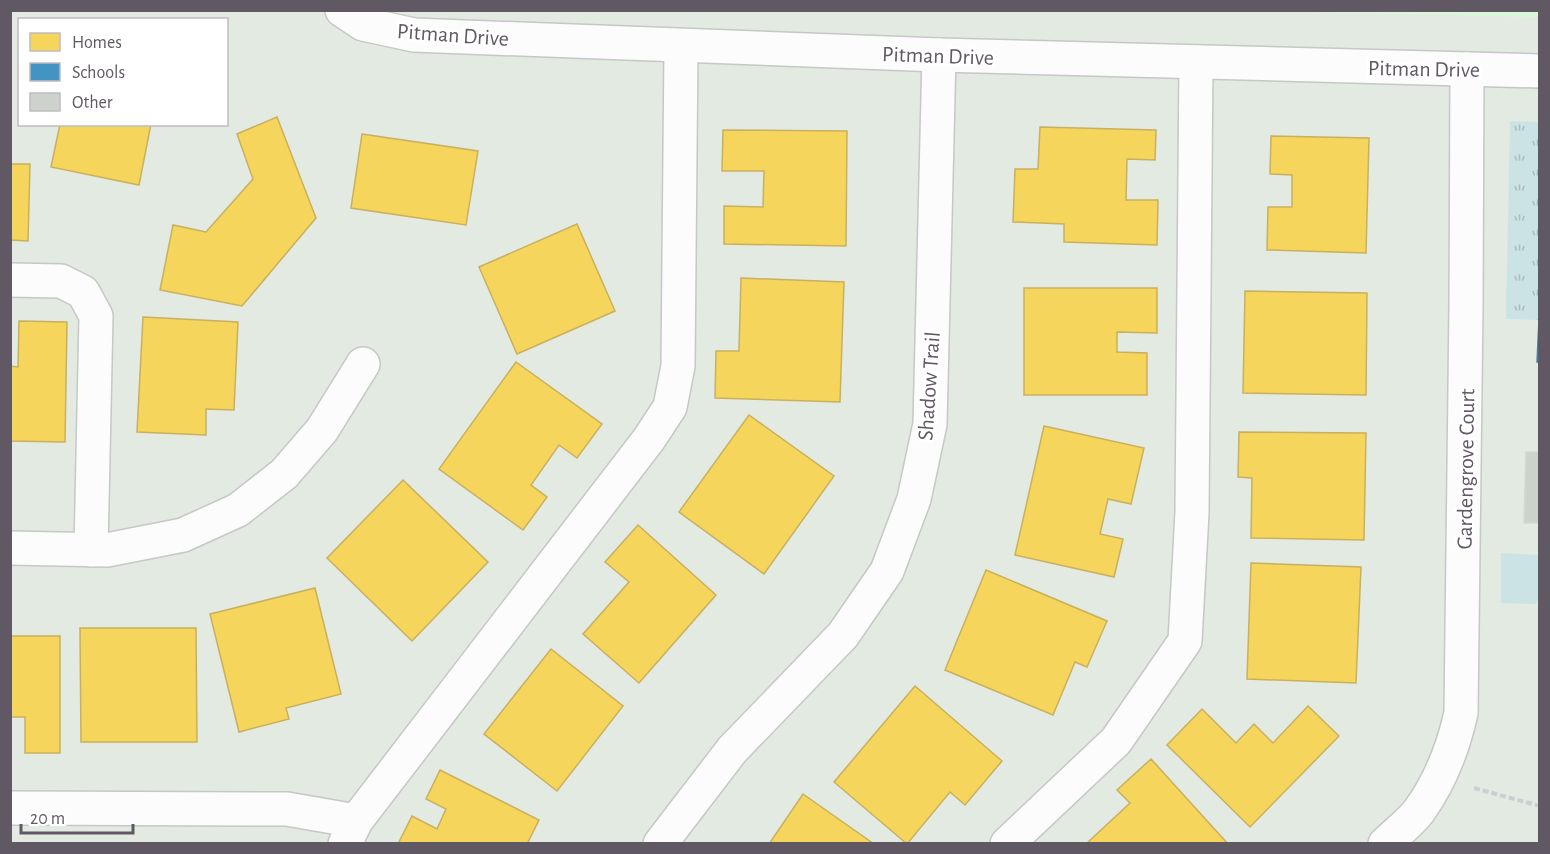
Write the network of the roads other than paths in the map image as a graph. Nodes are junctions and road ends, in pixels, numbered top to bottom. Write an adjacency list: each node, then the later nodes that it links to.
1 (342, 10): 2 (street, Pitman Drive)
2 (681, 46): 3 (street, Pitman Drive); 12 (street)
3 (939, 55): 4 (street, Pitman Drive); 13 (street, Shadow Trail)
4 (1196, 62): 5 (street, Pitman Drive); 14 (street)
5 (1467, 69): 6 (street, Pitman Drive); 15 (street, Gardengrove Court)
6 (1539, 71)
7 (10, 279): 10 (street)
8 (363, 364): 10 (street)
9 (10, 548): 10 (street)
10 (92, 550)
11 (10, 807): 12 (street)
12 (351, 832)
13 (660, 843)
14 (1006, 843)
15 (1385, 843)

